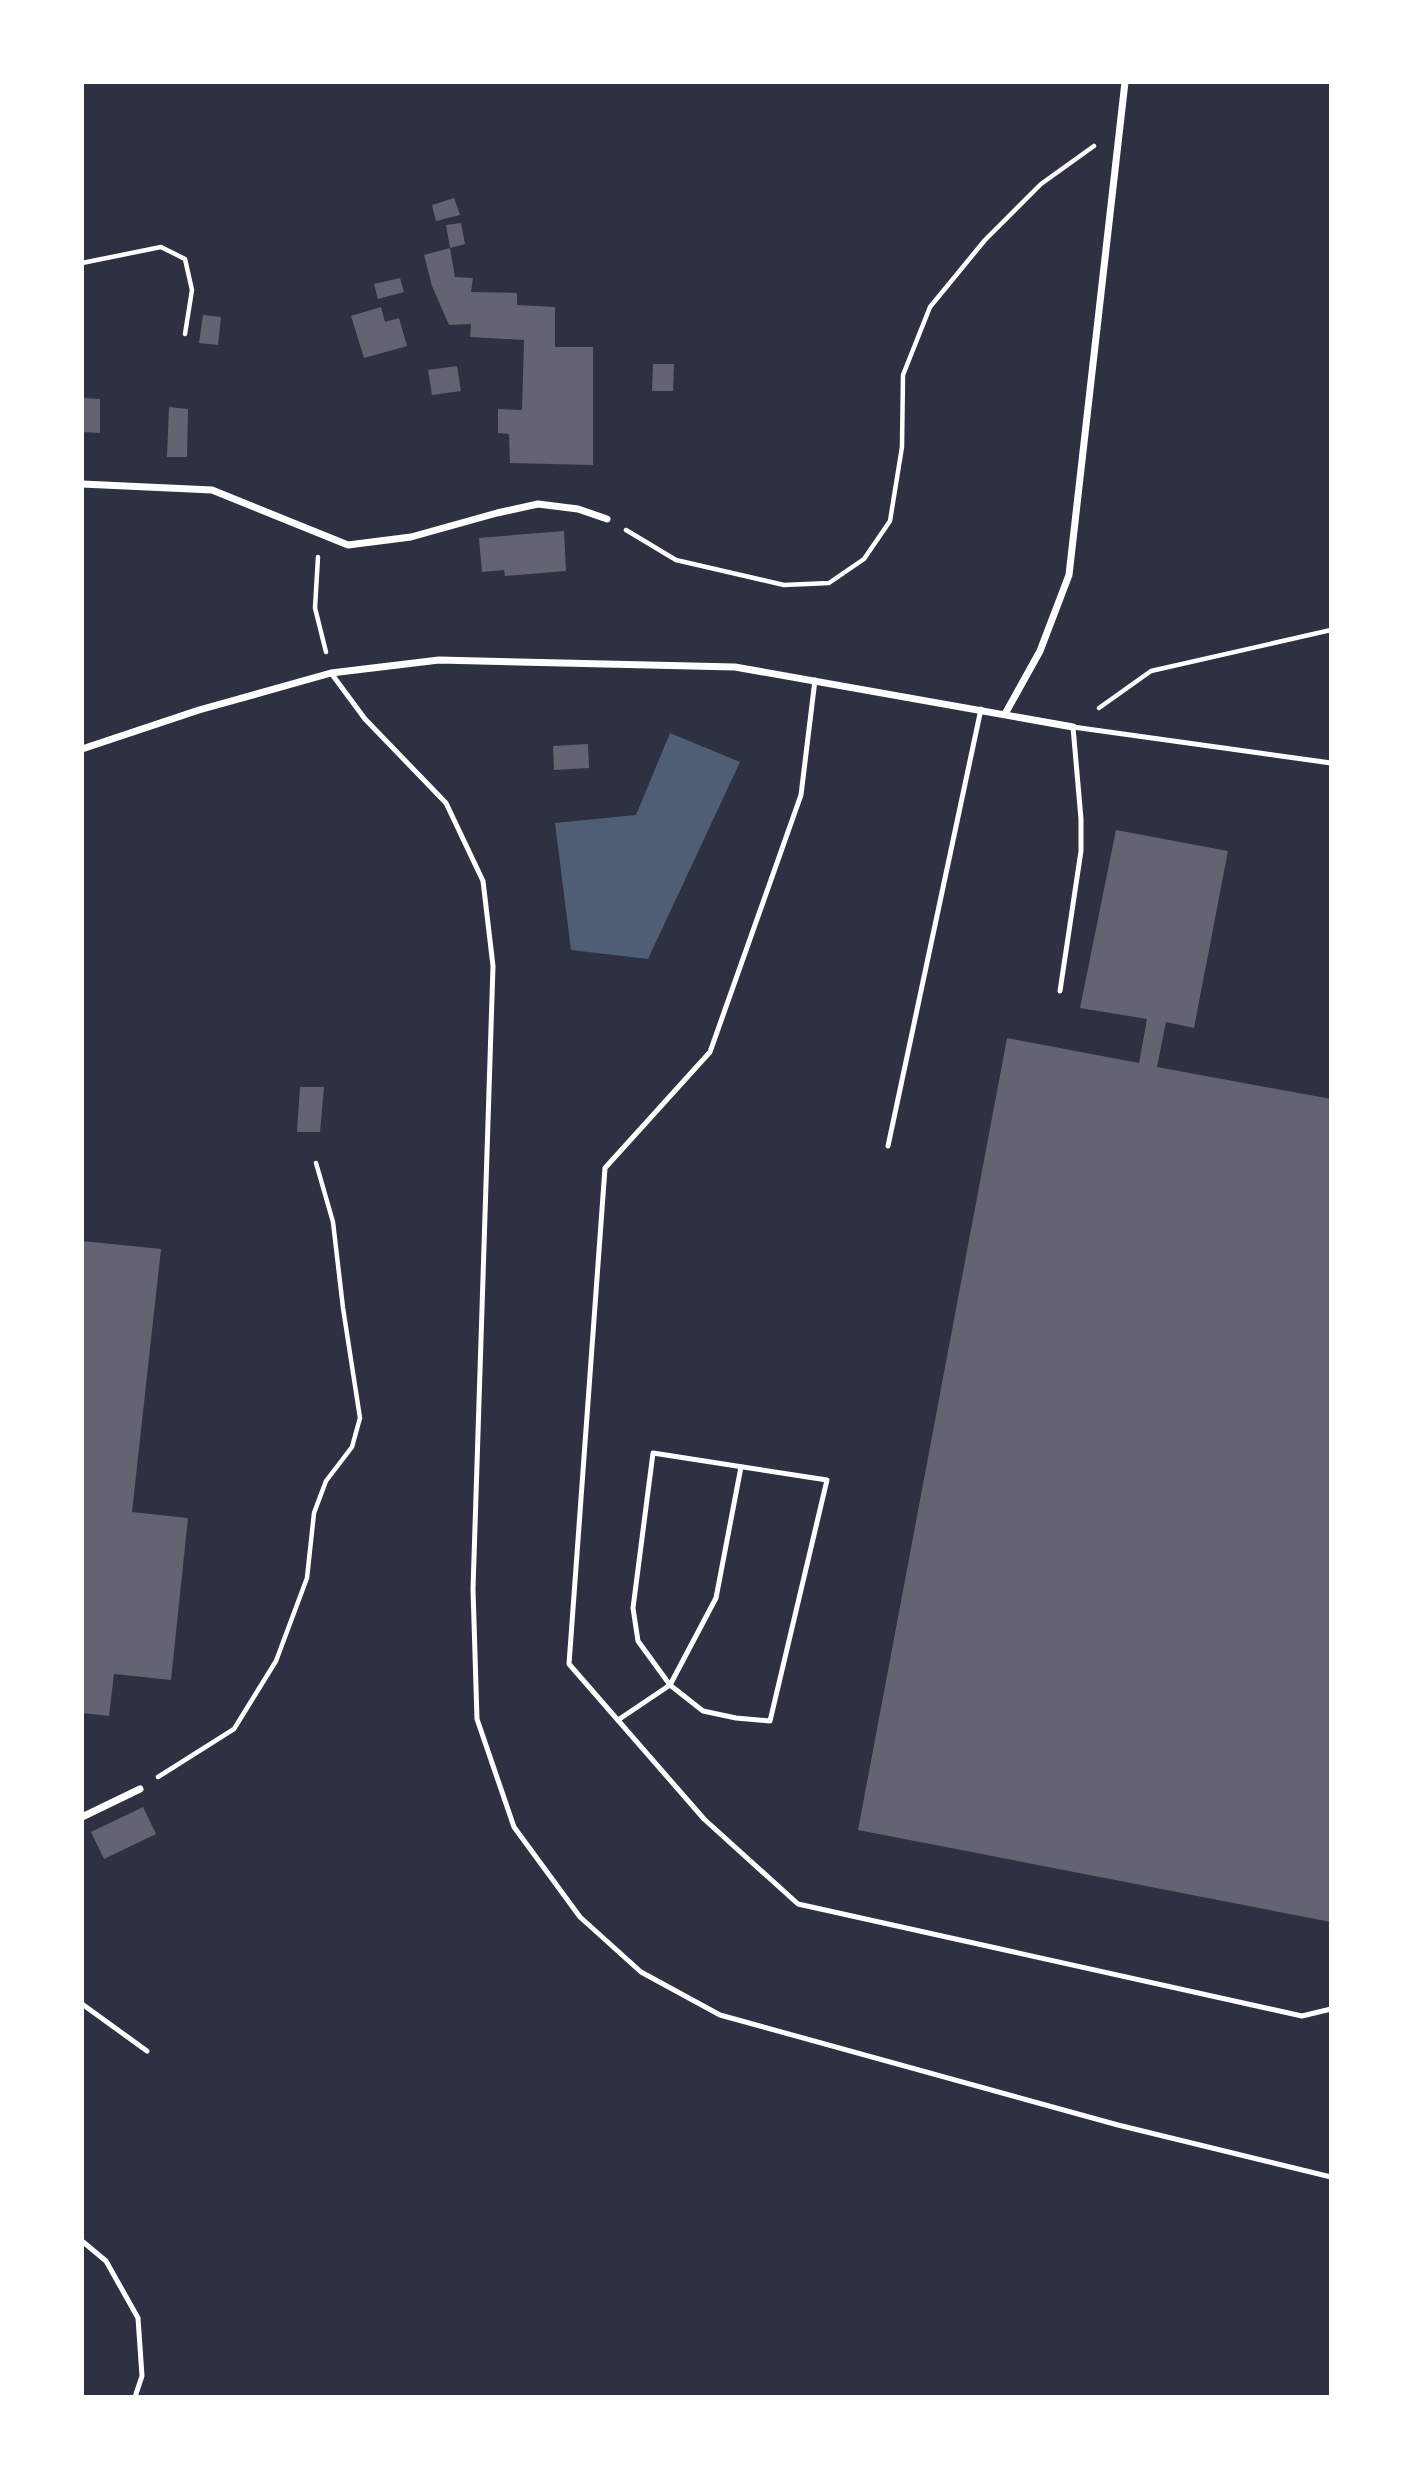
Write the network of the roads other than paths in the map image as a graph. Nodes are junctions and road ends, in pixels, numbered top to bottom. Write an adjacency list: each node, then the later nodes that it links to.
1 (1125, 82): 7 (street)
2 (82, 484): 3 (street)
3 (607, 519)
4 (331, 673): 5 (street); 9 (street); 21 (lane)
5 (815, 680): 6 (street); 15 (lane)
6 (981, 709): 7 (street); 12 (lane)
7 (1006, 714): 8 (street)
8 (1073, 727): 10 (lane); 11 (lane)
9 (82, 749)
10 (1331, 763)
11 (1060, 991)
12 (888, 1146)
13 (741, 1467): 14 (lane); 14 (lane); 14 (lane)
14 (670, 1685): 15 (lane)
15 (618, 1720): 19 (lane)
16 (140, 1789): 17 (street)
17 (82, 1816)
18 (82, 2004): 20 (lane)
19 (1331, 2009)
20 (147, 2051)
21 (1331, 2177)
22 (82, 2241): 23 (lane)
23 (135, 2397)

